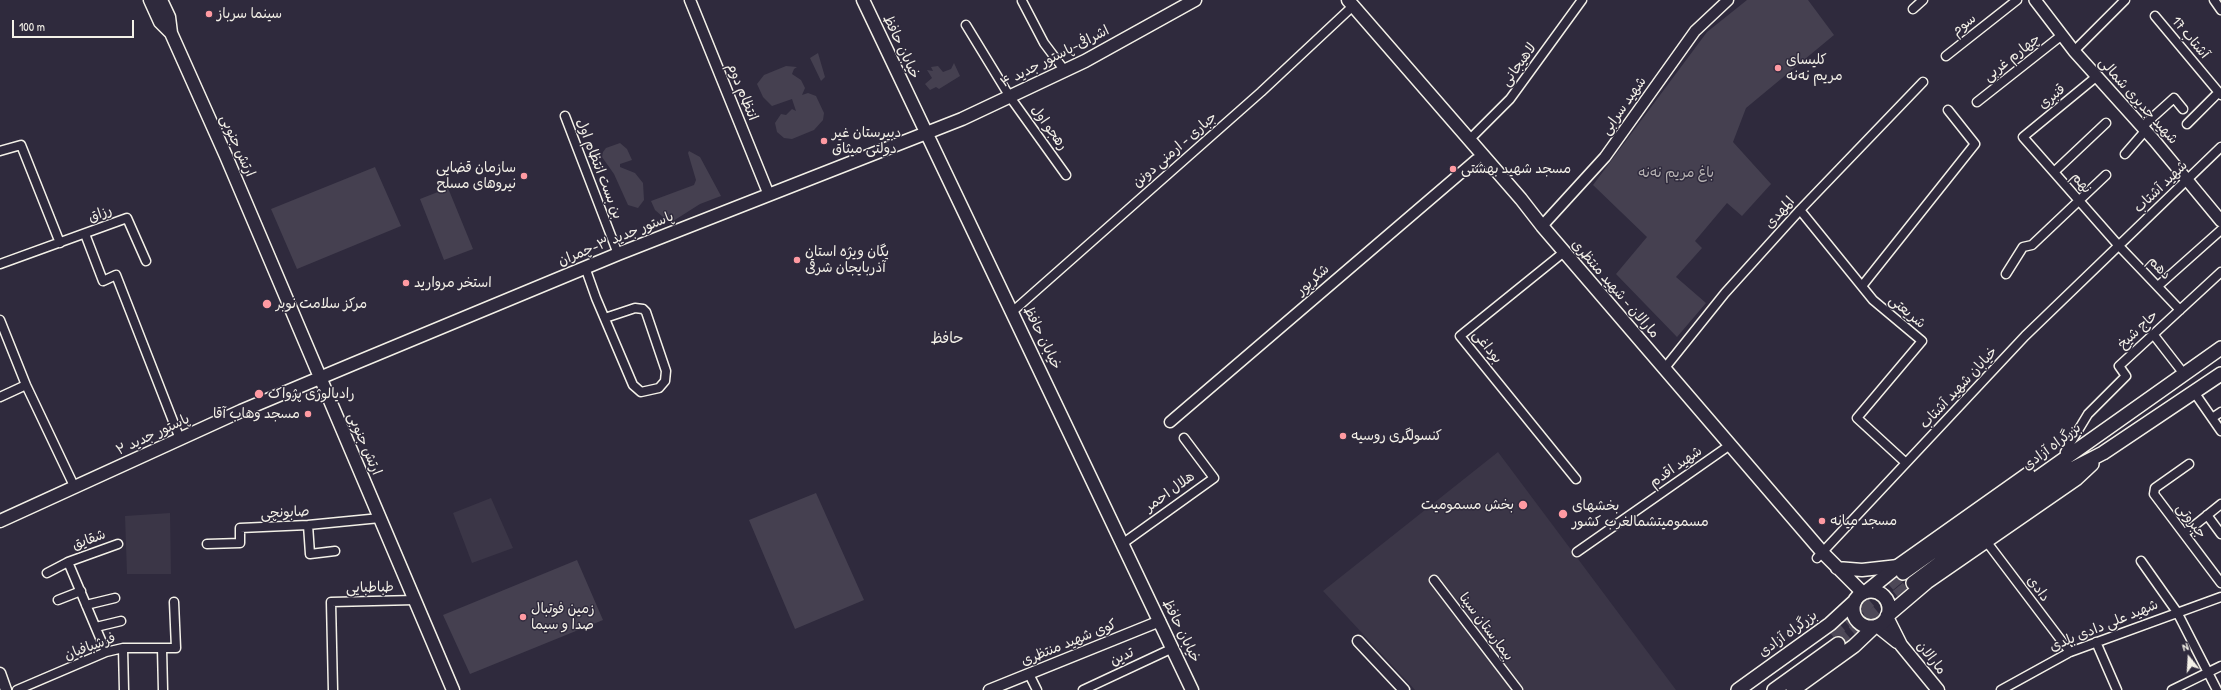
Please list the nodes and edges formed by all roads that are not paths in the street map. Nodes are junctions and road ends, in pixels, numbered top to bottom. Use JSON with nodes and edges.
{"nodes":[{"id":1,"x":150,"y":0,"type":"edge"},
{"id":2,"x":161,"y":0,"type":"edge"},
{"id":3,"x":690,"y":0,"type":"edge"},
{"id":4,"x":863,"y":0,"type":"edge"},
{"id":5,"x":1195,"y":0,"type":"edge"},
{"id":6,"x":1582,"y":0,"type":"edge"},
{"id":7,"x":1728,"y":0,"type":"edge"},
{"id":8,"x":1923,"y":0,"type":"edge"},
{"id":9,"x":2017,"y":0,"type":"edge"},
{"id":10,"x":2035,"y":0,"type":"edge"},
{"id":11,"x":2125,"y":0,"type":"edge"},
{"id":12,"x":2214,"y":0,"type":"edge"},
{"id":13,"x":1022,"y":1,"type":"edge"},
{"id":14,"x":1350,"y":3,"type":"edge"},
{"id":15,"x":1913,"y":9,"type":"dead end"},
{"id":16,"x":2221,"y":9,"type":"edge"},
{"id":17,"x":2155,"y":16,"type":"dead end"},
{"id":18,"x":966,"y":25,"type":"dead end"},
{"id":19,"x":171,"y":33,"type":"junction"},
{"id":20,"x":2062,"y":35,"type":"junction"},
{"id":21,"x":2074,"y":51,"type":"junction"},
{"id":22,"x":1946,"y":56,"type":"dead end"},
{"id":23,"x":1065,"y":71,"type":"junction"},
{"id":24,"x":2096,"y":77,"type":"junction"},
{"id":25,"x":1923,"y":82,"type":"dead end"},
{"id":26,"x":2220,"y":93,"type":"edge"},
{"id":27,"x":1010,"y":96,"type":"junction"},
{"id":28,"x":1978,"y":102,"type":"dead end"},
{"id":29,"x":2183,"y":109,"type":"dead end"},
{"id":30,"x":1948,"y":110,"type":"dead end"},
{"id":31,"x":565,"y":116,"type":"dead end"},
{"id":32,"x":2106,"y":123,"type":"dead end"},
{"id":33,"x":2187,"y":124,"type":"dead end"},
{"id":34,"x":2144,"y":129,"type":"junction"},
{"id":35,"x":926,"y":135,"type":"junction"},
{"id":36,"x":2024,"y":137,"type":"joint"},
{"id":37,"x":1469,"y":140,"type":"junction"},
{"id":38,"x":2221,"y":147,"type":"edge"},
{"id":39,"x":0,"y":151,"type":"edge"},
{"id":40,"x":2125,"y":154,"type":"dead end"},
{"id":41,"x":1476,"y":160,"type":"dead end"},
{"id":42,"x":2054,"y":172,"type":"junction"},
{"id":43,"x":1066,"y":175,"type":"dead end"},
{"id":44,"x":2106,"y":175,"type":"dead end"},
{"id":45,"x":2187,"y":180,"type":"junction"},
{"id":46,"x":769,"y":194,"type":"junction"},
{"id":47,"x":2079,"y":200,"type":"junction"},
{"id":48,"x":1800,"y":210,"type":"junction"},
{"id":49,"x":2221,"y":221,"type":"edge"},
{"id":50,"x":1542,"y":226,"type":"junction"},
{"id":51,"x":2221,"y":230,"type":"edge"},
{"id":52,"x":85,"y":234,"type":"junction"},
{"id":53,"x":60,"y":243,"type":"junction"},
{"id":54,"x":2119,"y":246,"type":"junction"},
{"id":55,"x":1564,"y":252,"type":"junction"},
{"id":56,"x":618,"y":254,"type":"junction"},
{"id":57,"x":146,"y":261,"type":"dead end"},
{"id":58,"x":0,"y":264,"type":"edge"},
{"id":59,"x":585,"y":267,"type":"junction"},
{"id":60,"x":2221,"y":272,"type":"edge"},
{"id":61,"x":2006,"y":274,"type":"dead end"},
{"id":62,"x":1862,"y":286,"type":"junction"},
{"id":63,"x":2158,"y":286,"type":"junction"},
{"id":64,"x":2180,"y":310,"type":"junction"},
{"id":65,"x":1012,"y":312,"type":"junction"},
{"id":66,"x":605,"y":318,"type":"junction"},
{"id":67,"x":0,"y":320,"type":"edge"},
{"id":68,"x":2153,"y":334,"type":"junction"},
{"id":69,"x":2221,"y":348,"type":"edge"},
{"id":70,"x":1664,"y":368,"type":"junction"},
{"id":71,"x":2184,"y":374,"type":"junction"},
{"id":72,"x":2221,"y":374,"type":"edge"},
{"id":73,"x":320,"y":378,"type":"junction"},
{"id":74,"x":26,"y":385,"type":"junction"},
{"id":75,"x":2194,"y":392,"type":"junction"},
{"id":76,"x":0,"y":397,"type":"edge"},
{"id":77,"x":2221,"y":412,"type":"edge"},
{"id":78,"x":2212,"y":418,"type":"junction"},
{"id":79,"x":1170,"y":422,"type":"dead end"},
{"id":80,"x":2221,"y":431,"type":"edge"},
{"id":81,"x":1184,"y":438,"type":"dead end"},
{"id":82,"x":2092,"y":438,"type":"junction"},
{"id":83,"x":180,"y":439,"type":"junction"},
{"id":84,"x":1730,"y":445,"type":"junction"},
{"id":85,"x":2065,"y":452,"type":"junction"},
{"id":86,"x":2103,"y":453,"type":"junction"},
{"id":87,"x":1906,"y":463,"type":"junction"},
{"id":88,"x":2189,"y":464,"type":"dead end"},
{"id":89,"x":1576,"y":479,"type":"dead end"},
{"id":90,"x":75,"y":488,"type":"junction"},
{"id":91,"x":2221,"y":504,"type":"edge"},
{"id":92,"x":2206,"y":515,"type":"junction"},
{"id":93,"x":380,"y":518,"type":"junction"},
{"id":94,"x":0,"y":521,"type":"edge"},
{"id":95,"x":308,"y":525,"type":"junction"},
{"id":96,"x":2185,"y":533,"type":"junction"},
{"id":97,"x":2221,"y":534,"type":"edge"},
{"id":98,"x":1986,"y":541,"type":"junction"},
{"id":99,"x":118,"y":544,"type":"dead end"},
{"id":100,"x":207,"y":544,"type":"dead end"},
{"id":101,"x":1122,"y":544,"type":"junction"},
{"id":102,"x":335,"y":551,"type":"dead end"},
{"id":103,"x":1577,"y":552,"type":"dead end"},
{"id":104,"x":1820,"y":556,"type":"junction"},
{"id":105,"x":2141,"y":561,"type":"dead end"},
{"id":106,"x":68,"y":562,"type":"junction"},
{"id":107,"x":1837,"y":568,"type":"junction"},
{"id":108,"x":1901,"y":569,"type":"junction"},
{"id":109,"x":47,"y":573,"type":"dead end"},
{"id":110,"x":1884,"y":578,"type":"junction"},
{"id":111,"x":1434,"y":580,"type":"dead end"},
{"id":112,"x":1913,"y":583,"type":"tunnel mouth"},
{"id":113,"x":2221,"y":583,"type":"edge"},
{"id":114,"x":81,"y":592,"type":"junction"},
{"id":115,"x":1862,"y":595,"type":"junction"},
{"id":116,"x":2221,"y":597,"type":"edge"},
{"id":117,"x":115,"y":598,"type":"dead end"},
{"id":118,"x":58,"y":600,"type":"dead end"},
{"id":119,"x":415,"y":600,"type":"junction"},
{"id":120,"x":174,"y":602,"type":"dead end"},
{"id":121,"x":1905,"y":602,"type":"junction"},
{"id":122,"x":86,"y":605,"type":"junction"},
{"id":123,"x":2177,"y":612,"type":"junction"},
{"id":124,"x":1840,"y":616,"type":"junction"},
{"id":125,"x":121,"y":621,"type":"dead end"},
{"id":126,"x":1160,"y":621,"type":"junction"},
{"id":127,"x":1881,"y":622,"type":"junction"},
{"id":128,"x":96,"y":627,"type":"junction"},
{"id":129,"x":1861,"y":639,"type":"junction"},
{"id":130,"x":1358,"y":641,"type":"dead end"},
{"id":131,"x":2096,"y":642,"type":"junction"},
{"id":132,"x":123,"y":648,"type":"junction"},
{"id":133,"x":162,"y":648,"type":"junction"},
{"id":134,"x":1173,"y":648,"type":"junction"},
{"id":135,"x":106,"y":652,"type":"junction"},
{"id":136,"x":2070,"y":652,"type":"junction"},
{"id":137,"x":2221,"y":666,"type":"edge"},
{"id":138,"x":2208,"y":672,"type":"junction"},
{"id":139,"x":0,"y":673,"type":"edge"},
{"id":140,"x":1029,"y":674,"type":"junction"},
{"id":141,"x":6,"y":690,"type":"edge"},
{"id":142,"x":17,"y":690,"type":"edge"},
{"id":143,"x":124,"y":690,"type":"edge"},
{"id":144,"x":163,"y":690,"type":"edge"},
{"id":145,"x":334,"y":690,"type":"edge"},
{"id":146,"x":453,"y":690,"type":"edge"},
{"id":147,"x":989,"y":690,"type":"edge"},
{"id":148,"x":1037,"y":690,"type":"edge"},
{"id":149,"x":1083,"y":690,"type":"edge"},
{"id":150,"x":1192,"y":690,"type":"edge"},
{"id":151,"x":1404,"y":690,"type":"edge"},
{"id":152,"x":1518,"y":690,"type":"edge"},
{"id":153,"x":1738,"y":690,"type":"edge"},
{"id":154,"x":1752,"y":690,"type":"edge"},
{"id":155,"x":1774,"y":690,"type":"edge"},
{"id":156,"x":1793,"y":690,"type":"edge"},
{"id":157,"x":1938,"y":690,"type":"edge"},
{"id":158,"x":2001,"y":690,"type":"edge"},
{"id":159,"x":2117,"y":690,"type":"edge"},
{"id":160,"x":2172,"y":690,"type":"edge"},
{"id":161,"x":2217,"y":690,"type":"edge"}],
"edges":[{"from":1,"to":19,"type":"main road","name":"ارتش جنوبی"},
{"from":2,"to":19,"type":"main road","name":"ارتش جنوبی"},
{"from":3,"to":46,"type":"street","name":"انتظام دوم"},
{"from":4,"to":35,"type":"main road","name":"خیابان حافظ"},
{"from":5,"to":23,"type":"main road","name":"اشرافی-پاستور جدید ۴"},
{"from":6,"to":37,"type":"street","name":"لاهیجانی"},
{"from":7,"to":50,"type":"street","name":"شهید سرابی"},
{"from":8,"to":15,"type":"street"},
{"from":9,"to":22,"type":"street","name":"سوم"},
{"from":10,"to":20,"type":"main road","name":"شهید جدیری شمالی"},
{"from":11,"to":21,"type":"street"},
{"from":12,"to":16,"type":"street"},
{"from":13,"to":23,"type":"street"},
{"from":14,"to":37,"type":"main road","name":"مارالان - شهید منتظری"},
{"from":14,"to":65,"type":"street","name":"جباری - ارمنی دونن"},
{"from":17,"to":26,"type":"street","name":"آشتاب 17"},
{"from":18,"to":27,"type":"street","name":"رهجو اول"},
{"from":19,"to":73,"type":"main road","name":"ارتش جنوبی"},
{"from":20,"to":21,"type":"main road","name":"شهید جدیری شمالی"},
{"from":20,"to":28,"type":"street","name":"چهارم غربی"},
{"from":21,"to":24,"type":"main road","name":"شهید جدیری شمالی"},
{"from":23,"to":27,"type":"main road","name":"اشرافی-پاستور جدید ۴"},
{"from":24,"to":34,"type":"main road","name":"شهید جدیری شمالی"},
{"from":24,"to":36,"type":"street","name":"قنبری"},
{"from":25,"to":48,"type":"street","name":"المهدی"},
{"from":26,"to":33,"type":"street"},
{"from":27,"to":35,"type":"main road","name":"اشرافی-پاستور جدید ۴"},
{"from":27,"to":43,"type":"street","name":"رهجو اول"},
{"from":29,"to":34,"type":"street"},
{"from":30,"to":62,"type":"street"},
{"from":31,"to":56,"type":"street","name":"بن بست انتظام اول"},
{"from":32,"to":42,"type":"street"},
{"from":34,"to":40,"type":"street"},
{"from":34,"to":45,"type":"main road","name":"شهید جدیری شمالی"},
{"from":35,"to":46,"type":"main road","name":"پاستور جدید ۳-چمران"},
{"from":35,"to":65,"type":"main road","name":"خیابان حافظ"},
{"from":36,"to":42,"type":"street","name":"نهم"},
{"from":37,"to":50,"type":"main road","name":"مارالان - شهید منتظری"},
{"from":38,"to":45,"type":"street","name":"شهید آشتاب"},
{"from":39,"to":53,"type":"street"},
{"from":41,"to":79,"type":"street","name":"شکرپور"},
{"from":42,"to":47,"type":"street","name":"نهم"},
{"from":44,"to":47,"type":"street"},
{"from":45,"to":49,"type":"main road","name":"شهید جدیری شمالی"},
{"from":45,"to":54,"type":"street","name":"شهید آشتاب"},
{"from":46,"to":56,"type":"main road","name":"پاستور جدید ۳-چمران"},
{"from":47,"to":54,"type":"street","name":"نهم"},
{"from":47,"to":61,"type":"street"},
{"from":48,"to":62,"type":"street","name":"شریعتی"},
{"from":48,"to":70,"type":"street","name":"المهدی"},
{"from":50,"to":55,"type":"main road","name":"مارالان - شهید منتظری"},
{"from":51,"to":63,"type":"street"},
{"from":52,"to":53,"type":"street","name":"رزاق"},
{"from":52,"to":57,"type":"street","name":"رزاق"},
{"from":52,"to":83,"type":"street"},
{"from":53,"to":58,"type":"street","name":"رزاق"},
{"from":54,"to":63,"type":"street","name":"دهم"},
{"from":54,"to":87,"type":"street","name":"خیابان شهید آشتاب"},
{"from":55,"to":70,"type":"main road","name":"مارالان - شهید منتظری"},
{"from":55,"to":89,"type":"street","name":"بوداغی"},
{"from":56,"to":59,"type":"main road","name":"پاستور جدید ۳-چمران"},
{"from":59,"to":66,"type":"street"},
{"from":59,"to":73,"type":"main road","name":"پاستور جدید ۳-چمران"},
{"from":60,"to":64,"type":"street","name":"حاج شیخ"},
{"from":62,"to":87,"type":"street","name":"شریعتی"},
{"from":63,"to":64,"type":"street","name":"دهم"},
{"from":64,"to":68,"type":"street","name":"حاج شیخ"},
{"from":65,"to":101,"type":"main road","name":"خیابان حافظ"},
{"from":66,"to":66,"type":"street"},
{"from":67,"to":74,"type":"street"},
{"from":68,"to":71,"type":"street"},
{"from":68,"to":85,"type":"street","name":"حاج شیخ"},
{"from":69,"to":71,"type":"highway","name":"بزرگراه آزادی"},
{"from":70,"to":84,"type":"main road","name":"مارالان - شهید منتظری"},
{"from":71,"to":82,"type":"highway","name":"بزرگراه آزادی"},
{"from":72,"to":75,"type":"highway","name":"بزرگراه آزادی"},
{"from":73,"to":83,"type":"main road","name":"پاستور جدید ۲"},
{"from":73,"to":93,"type":"main road","name":"ارتش جنوبی"},
{"from":74,"to":76,"type":"street"},
{"from":74,"to":90,"type":"street"},
{"from":75,"to":78,"type":"street"},
{"from":75,"to":86,"type":"highway","name":"بزرگراه آزادی"},
{"from":77,"to":78,"type":"street"},
{"from":78,"to":80,"type":"street"},
{"from":81,"to":101,"type":"street","name":"هلال احمر"},
{"from":82,"to":85,"type":"highway"},
{"from":82,"to":108,"type":"highway","name":"بزرگراه آزادی"},
{"from":83,"to":90,"type":"main road","name":"پاستور جدید ۲"},
{"from":84,"to":103,"type":"street","name":"شهید اقدم"},
{"from":84,"to":104,"type":"main road","name":"مارالان - شهید منتظری"},
{"from":85,"to":108,"type":"highway"},
{"from":86,"to":98,"type":"highway"},
{"from":86,"to":112,"type":"highway","name":"بزرگراه آزادی"},
{"from":87,"to":104,"type":"street","name":"خیابان شهید آشتاب"},
{"from":88,"to":96,"type":"street","name":"جبروتی"},
{"from":90,"to":94,"type":"main road","name":"پاستور جدید ۲"},
{"from":91,"to":92,"type":"street"},
{"from":92,"to":96,"type":"street"},
{"from":92,"to":97,"type":"street"},
{"from":93,"to":95,"type":"street","name":"صابونچی"},
{"from":93,"to":119,"type":"main road","name":"ارتش جنوبی"},
{"from":95,"to":100,"type":"street","name":"صابونچی"},
{"from":95,"to":102,"type":"street"},
{"from":96,"to":113,"type":"street","name":"جبروتی"},
{"from":98,"to":121,"type":"highway"},
{"from":98,"to":136,"type":"street","name":"دادی"},
{"from":99,"to":106,"type":"street","name":"شقایق"},
{"from":101,"to":126,"type":"main road","name":"خیابان حافظ"},
{"from":104,"to":107,"type":"main road","name":"مارالان - شهید منتظری"},
{"from":105,"to":123,"type":"street"},
{"from":106,"to":109,"type":"street","name":"شقایق"},
{"from":106,"to":114,"type":"street"},
{"from":107,"to":108,"type":"main road"},
{"from":107,"to":115,"type":"main road","name":"مارالان - شهید منتظری"},
{"from":108,"to":110,"type":"highway","name":"بزرگراه آزادی"},
{"from":110,"to":115,"type":"highway","name":"بزرگراه آزادی"},
{"from":110,"to":121,"type":"highway"},
{"from":111,"to":152,"type":"street","name":"بیمارستان سینا"},
{"from":114,"to":118,"type":"street"},
{"from":114,"to":122,"type":"street"},
{"from":115,"to":124,"type":"highway","name":"بزرگراه آزادی"},
{"from":115,"to":127,"type":"highway"},
{"from":115,"to":127,"type":"highway"},
{"from":116,"to":123,"type":"street","name":"شهید علی دادی بلدی"},
{"from":117,"to":122,"type":"street"},
{"from":119,"to":145,"type":"street","name":"طباطبایی"},
{"from":119,"to":146,"type":"main road","name":"ارتش جنوبی"},
{"from":120,"to":133,"type":"street","name":"فرشبافیان"},
{"from":121,"to":127,"type":"highway"},
{"from":122,"to":128,"type":"street"},
{"from":123,"to":131,"type":"street","name":"شهید علی دادی بلدی"},
{"from":123,"to":138,"type":"street"},
{"from":124,"to":129,"type":"highway"},
{"from":124,"to":153,"type":"highway","name":"بزرگراه آزادی"},
{"from":125,"to":128,"type":"street"},
{"from":126,"to":134,"type":"main road","name":"خیابان حافظ"},
{"from":126,"to":140,"type":"street","name":"کوی شهید منتظری"},
{"from":127,"to":129,"type":"highway"},
{"from":127,"to":157,"type":"main road","name":"مارالان"},
{"from":128,"to":135,"type":"street"},
{"from":129,"to":156,"type":"highway"},
{"from":130,"to":151,"type":"street"},
{"from":131,"to":136,"type":"street","name":"شهید علی دادی بلدی"},
{"from":131,"to":159,"type":"street"},
{"from":132,"to":133,"type":"street","name":"فرشبافیان"},
{"from":132,"to":135,"type":"street","name":"فرشبافیان"},
{"from":132,"to":143,"type":"street"},
{"from":133,"to":144,"type":"street"},
{"from":134,"to":149,"type":"street","name":"تدین"},
{"from":134,"to":150,"type":"main road","name":"خیابان حافظ"},
{"from":135,"to":142,"type":"street","name":"فرشبافیان"},
{"from":136,"to":158,"type":"street","name":"شهید علی دادی بلدی"},
{"from":137,"to":138,"type":"street"},
{"from":138,"to":160,"type":"street"},
{"from":138,"to":161,"type":"street"},
{"from":139,"to":141,"type":"street"},
{"from":140,"to":147,"type":"street","name":"کوی شهید منتظری"},
{"from":140,"to":148,"type":"street"},
{"from":154,"to":155,"type":"highway","name":"بزرگراه آزادی"}]}
